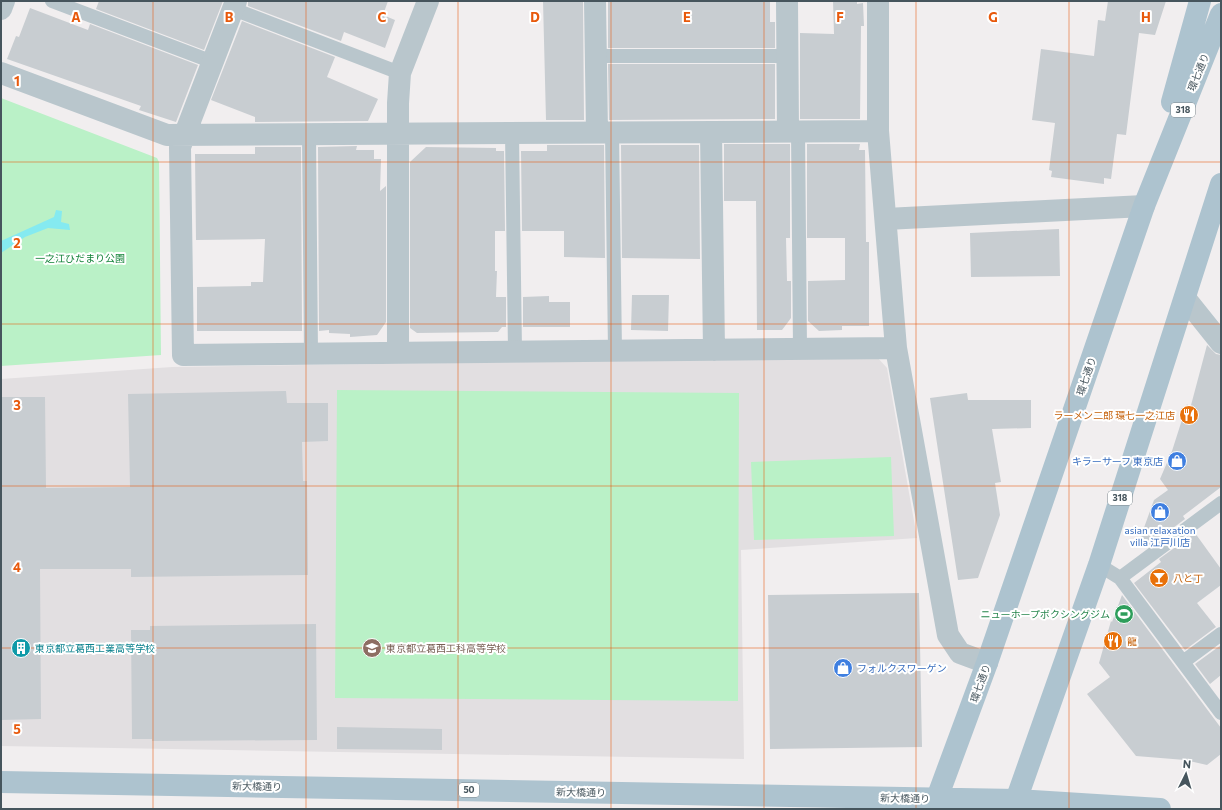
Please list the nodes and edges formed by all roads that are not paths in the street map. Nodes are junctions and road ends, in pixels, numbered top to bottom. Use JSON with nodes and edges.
{"nodes":[{"id":1,"x":4,"y":1,"type":"edge"},
{"id":2,"x":52,"y":1,"type":"edge"},
{"id":3,"x":428,"y":1,"type":"edge"},
{"id":4,"x":596,"y":1,"type":"edge"},
{"id":5,"x":787,"y":1,"type":"edge"},
{"id":6,"x":878,"y":1,"type":"edge"},
{"id":7,"x":1200,"y":1,"type":"edge"},
{"id":8,"x":235,"y":5,"type":"edge"},
{"id":9,"x":1,"y":8,"type":"edge"},
{"id":10,"x":1221,"y":14,"type":"edge"},
{"id":11,"x":596,"y":56,"type":"junction"},
{"id":12,"x":787,"y":56,"type":"junction"},
{"id":13,"x":213,"y":62,"type":"junction"},
{"id":14,"x":1,"y":73,"type":"edge"},
{"id":15,"x":400,"y":73,"type":"junction"},
{"id":16,"x":793,"y":131,"type":"junction"},
{"id":17,"x":878,"y":131,"type":"junction"},
{"id":18,"x":605,"y":132,"type":"junction"},
{"id":19,"x":711,"y":132,"type":"junction"},
{"id":20,"x":512,"y":133,"type":"junction"},
{"id":21,"x":309,"y":134,"type":"junction"},
{"id":22,"x":398,"y":134,"type":"junction"},
{"id":23,"x":185,"y":135,"type":"junction"},
{"id":24,"x":1221,"y":184,"type":"edge"},
{"id":25,"x":1144,"y":206,"type":"junction"},
{"id":26,"x":886,"y":219,"type":"junction"},
{"id":27,"x":1185,"y":298,"type":"junction"},
{"id":28,"x":1221,"y":343,"type":"edge"},
{"id":29,"x":800,"y":348,"type":"junction"},
{"id":30,"x":896,"y":348,"type":"junction"},
{"id":31,"x":714,"y":350,"type":"junction"},
{"id":32,"x":515,"y":351,"type":"junction"},
{"id":33,"x":615,"y":351,"type":"junction"},
{"id":34,"x":398,"y":352,"type":"junction"},
{"id":35,"x":311,"y":354,"type":"junction"},
{"id":36,"x":1221,"y":503,"type":"edge"},
{"id":37,"x":1099,"y":565,"type":"junction"},
{"id":38,"x":1120,"y":578,"type":"junction"},
{"id":39,"x":1221,"y":634,"type":"edge"},
{"id":40,"x":1183,"y":662,"type":"junction"},
{"id":41,"x":987,"y":663,"type":"junction"},
{"id":42,"x":1221,"y":713,"type":"edge"},
{"id":43,"x":1,"y":782,"type":"edge"},
{"id":44,"x":935,"y":804,"type":"edge"},
{"id":45,"x":1015,"y":804,"type":"edge"},
{"id":46,"x":988,"y":809,"type":"edge"},
{"id":47,"x":1160,"y":809,"type":"edge"}],
"edges":[{"from":1,"to":9,"type":"street"},
{"from":2,"to":13,"type":"lane"},
{"from":3,"to":15,"type":"street"},
{"from":4,"to":11,"type":"street"},
{"from":5,"to":12,"type":"street"},
{"from":6,"to":17,"type":"street"},
{"from":7,"to":25,"type":"main road"},
{"from":8,"to":13,"type":"street"},
{"from":8,"to":15,"type":"lane"},
{"from":10,"to":25,"type":"main road","name":"環七通り","number":"318"},
{"from":11,"to":12,"type":"lane"},
{"from":11,"to":18,"type":"street"},
{"from":12,"to":16,"type":"street"},
{"from":13,"to":23,"type":"street"},
{"from":14,"to":23,"type":"street"},
{"from":15,"to":22,"type":"street"},
{"from":16,"to":17,"type":"street"},
{"from":16,"to":19,"type":"street"},
{"from":16,"to":29,"type":"lane"},
{"from":17,"to":26,"type":"street"},
{"from":18,"to":19,"type":"street"},
{"from":18,"to":20,"type":"street"},
{"from":18,"to":33,"type":"lane"},
{"from":19,"to":31,"type":"street"},
{"from":20,"to":22,"type":"street"},
{"from":20,"to":32,"type":"lane"},
{"from":21,"to":22,"type":"street"},
{"from":21,"to":23,"type":"street"},
{"from":21,"to":35,"type":"lane"},
{"from":22,"to":34,"type":"street"},
{"from":23,"to":35,"type":"street"},
{"from":24,"to":27,"type":"main road","number":"318"},
{"from":25,"to":26,"type":"street"},
{"from":25,"to":41,"type":"main road","name":"環七通り","number":"318"},
{"from":26,"to":30,"type":"street"},
{"from":27,"to":28,"type":"street"},
{"from":27,"to":37,"type":"main road","number":"318"},
{"from":29,"to":30,"type":"street"},
{"from":29,"to":31,"type":"street"},
{"from":30,"to":41,"type":"street"},
{"from":31,"to":33,"type":"street"},
{"from":32,"to":33,"type":"street"},
{"from":32,"to":34,"type":"street"},
{"from":34,"to":35,"type":"street"},
{"from":36,"to":38,"type":"lane"},
{"from":37,"to":38,"type":"lane"},
{"from":37,"to":45,"type":"main road","number":"318"},
{"from":38,"to":40,"type":"lane"},
{"from":39,"to":40,"type":"lane"},
{"from":40,"to":42,"type":"lane"},
{"from":41,"to":44,"type":"main road","name":"環七通り","number":"318"},
{"from":43,"to":44,"type":"main road","name":"新大橋通り","number":"50"},
{"from":44,"to":45,"type":"main road","name":"新大橋通り","number":"50"},
{"from":45,"to":46,"type":"main road"},
{"from":45,"to":47,"type":"main road","name":"新大橋通り","number":"50"}]}
